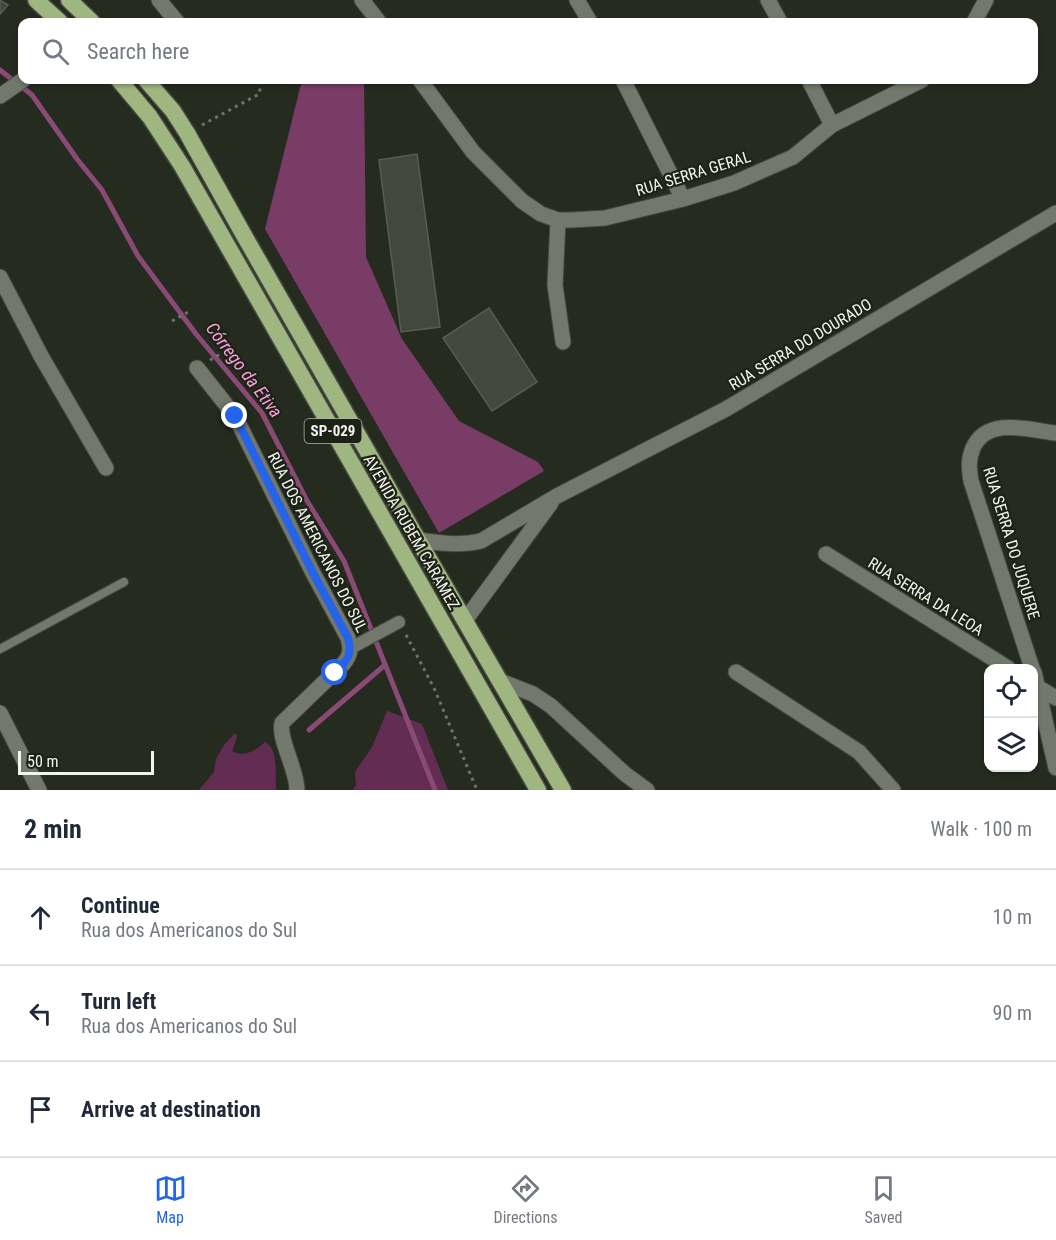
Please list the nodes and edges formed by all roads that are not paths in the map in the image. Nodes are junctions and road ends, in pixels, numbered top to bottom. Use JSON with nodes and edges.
{"nodes":[{"id":1,"x":36,"y":0,"type":"edge"},
{"id":2,"x":69,"y":0,"type":"edge"},
{"id":3,"x":159,"y":0,"type":"edge"},
{"id":4,"x":362,"y":0,"type":"edge"},
{"id":5,"x":577,"y":0,"type":"edge"},
{"id":6,"x":768,"y":0,"type":"edge"},
{"id":7,"x":986,"y":0,"type":"edge"},
{"id":8,"x":56,"y":18,"type":"edge"},
{"id":9,"x":88,"y":18,"type":"edge"},
{"id":10,"x":174,"y":18,"type":"edge"},
{"id":11,"x":376,"y":18,"type":"edge"},
{"id":12,"x":588,"y":18,"type":"edge"},
{"id":13,"x":778,"y":18,"type":"edge"},
{"id":14,"x":976,"y":18,"type":"edge"},
{"id":15,"x":18,"y":84,"type":"edge"},
{"id":16,"x":122,"y":84,"type":"edge"},
{"id":17,"x":149,"y":84,"type":"edge"},
{"id":18,"x":423,"y":84,"type":"edge"},
{"id":19,"x":625,"y":84,"type":"edge"},
{"id":20,"x":811,"y":84,"type":"edge"},
{"id":21,"x":914,"y":84,"type":"edge"},
{"id":22,"x":3,"y":94,"type":"edge"},
{"id":23,"x":832,"y":125,"type":"junction"},
{"id":24,"x":683,"y":199,"type":"junction"},
{"id":25,"x":1056,"y":213,"type":"edge"},
{"id":26,"x":558,"y":220,"type":"junction"},
{"id":27,"x":0,"y":277,"type":"edge"},
{"id":28,"x":562,"y":342,"type":"dead end"},
{"id":29,"x":197,"y":368,"type":"dead end"},
{"id":30,"x":1056,"y":433,"type":"edge"},
{"id":31,"x":106,"y":468,"type":"dead end"},
{"id":32,"x":557,"y":496,"type":"junction"},
{"id":33,"x":495,"y":533,"type":"junction"},
{"id":34,"x":418,"y":540,"type":"junction"},
{"id":35,"x":514,"y":554,"type":"junction"},
{"id":36,"x":826,"y":554,"type":"dead end"},
{"id":37,"x":124,"y":582,"type":"dead end"},
{"id":38,"x":466,"y":619,"type":"junction"},
{"id":39,"x":394,"y":625,"type":"road end"},
{"id":40,"x":356,"y":646,"type":"junction"},
{"id":41,"x":0,"y":649,"type":"edge"},
{"id":42,"x":1000,"y":664,"type":"edge"},
{"id":43,"x":1031,"y":664,"type":"edge"},
{"id":44,"x":736,"y":672,"type":"dead end"},
{"id":45,"x":500,"y":681,"type":"junction"},
{"id":46,"x":1038,"y":687,"type":"edge"},
{"id":47,"x":1038,"y":694,"type":"edge"},
{"id":48,"x":1056,"y":698,"type":"edge"},
{"id":49,"x":0,"y":713,"type":"edge"},
{"id":50,"x":1056,"y":768,"type":"edge"},
{"id":51,"x":39,"y":790,"type":"edge"},
{"id":52,"x":297,"y":790,"type":"edge"},
{"id":53,"x":538,"y":790,"type":"edge"},
{"id":54,"x":563,"y":790,"type":"edge"},
{"id":55,"x":647,"y":790,"type":"edge"},
{"id":56,"x":893,"y":790,"type":"edge"}],
"edges":[{"from":1,"to":8,"type":"highway"},
{"from":2,"to":9,"type":"highway"},
{"from":3,"to":10,"type":"street"},
{"from":4,"to":11,"type":"street"},
{"from":5,"to":12,"type":"street"},
{"from":6,"to":13,"type":"street"},
{"from":7,"to":14,"type":"street"},
{"from":15,"to":22,"type":"street"},
{"from":16,"to":53,"type":"highway","name":"AVENIDA RUBEM CARAMEZ","number":"SP-029"},
{"from":17,"to":34,"type":"highway","name":"AVENIDA RUBEM CARAMEZ","number":"SP-029"},
{"from":18,"to":26,"type":"street"},
{"from":19,"to":24,"type":"street"},
{"from":20,"to":23,"type":"street"},
{"from":21,"to":23,"type":"street","name":"RUA SERRA GERAL"},
{"from":23,"to":24,"type":"street","name":"RUA SERRA GERAL"},
{"from":24,"to":26,"type":"street","name":"RUA SERRA GERAL"},
{"from":25,"to":32,"type":"street","name":"RUA SERRA DO DOURADO"},
{"from":26,"to":28,"type":"street"},
{"from":27,"to":31,"type":"street"},
{"from":29,"to":40,"type":"street","name":"RUA DOS AMERICANOS DO SUL"},
{"from":30,"to":43,"type":"street","name":"RUA SERRA DO JUQUERE"},
{"from":32,"to":33,"type":"street","name":"RUA SERRA DO DOURADO"},
{"from":32,"to":35,"type":"street","name":"RUA SERRA DO DOURADO"},
{"from":33,"to":34,"type":"street","name":"RUA SERRA DO DOURADO"},
{"from":33,"to":35,"type":"street"},
{"from":34,"to":38,"type":"highway","name":"AVENIDA RUBEM CARAMEZ","number":"SP-029"},
{"from":35,"to":38,"type":"street","name":"RUA SERRA DO DOURADO"},
{"from":36,"to":42,"type":"street","name":"RUA SERRA DA LEOA"},
{"from":37,"to":41,"type":"lane"},
{"from":38,"to":45,"type":"highway","name":"AVENIDA RUBEM CARAMEZ","number":"SP-029"},
{"from":39,"to":40,"type":"street"},
{"from":40,"to":52,"type":"street","name":"RUA DOS AMERICANOS DO SUL"},
{"from":44,"to":56,"type":"street"},
{"from":45,"to":54,"type":"highway","name":"AVENIDA RUBEM CARAMEZ","number":"SP-029"},
{"from":45,"to":55,"type":"street"},
{"from":46,"to":48,"type":"street"},
{"from":47,"to":50,"type":"street","name":"RUA SERRA DO JUQUERE"},
{"from":49,"to":51,"type":"street"}]}
